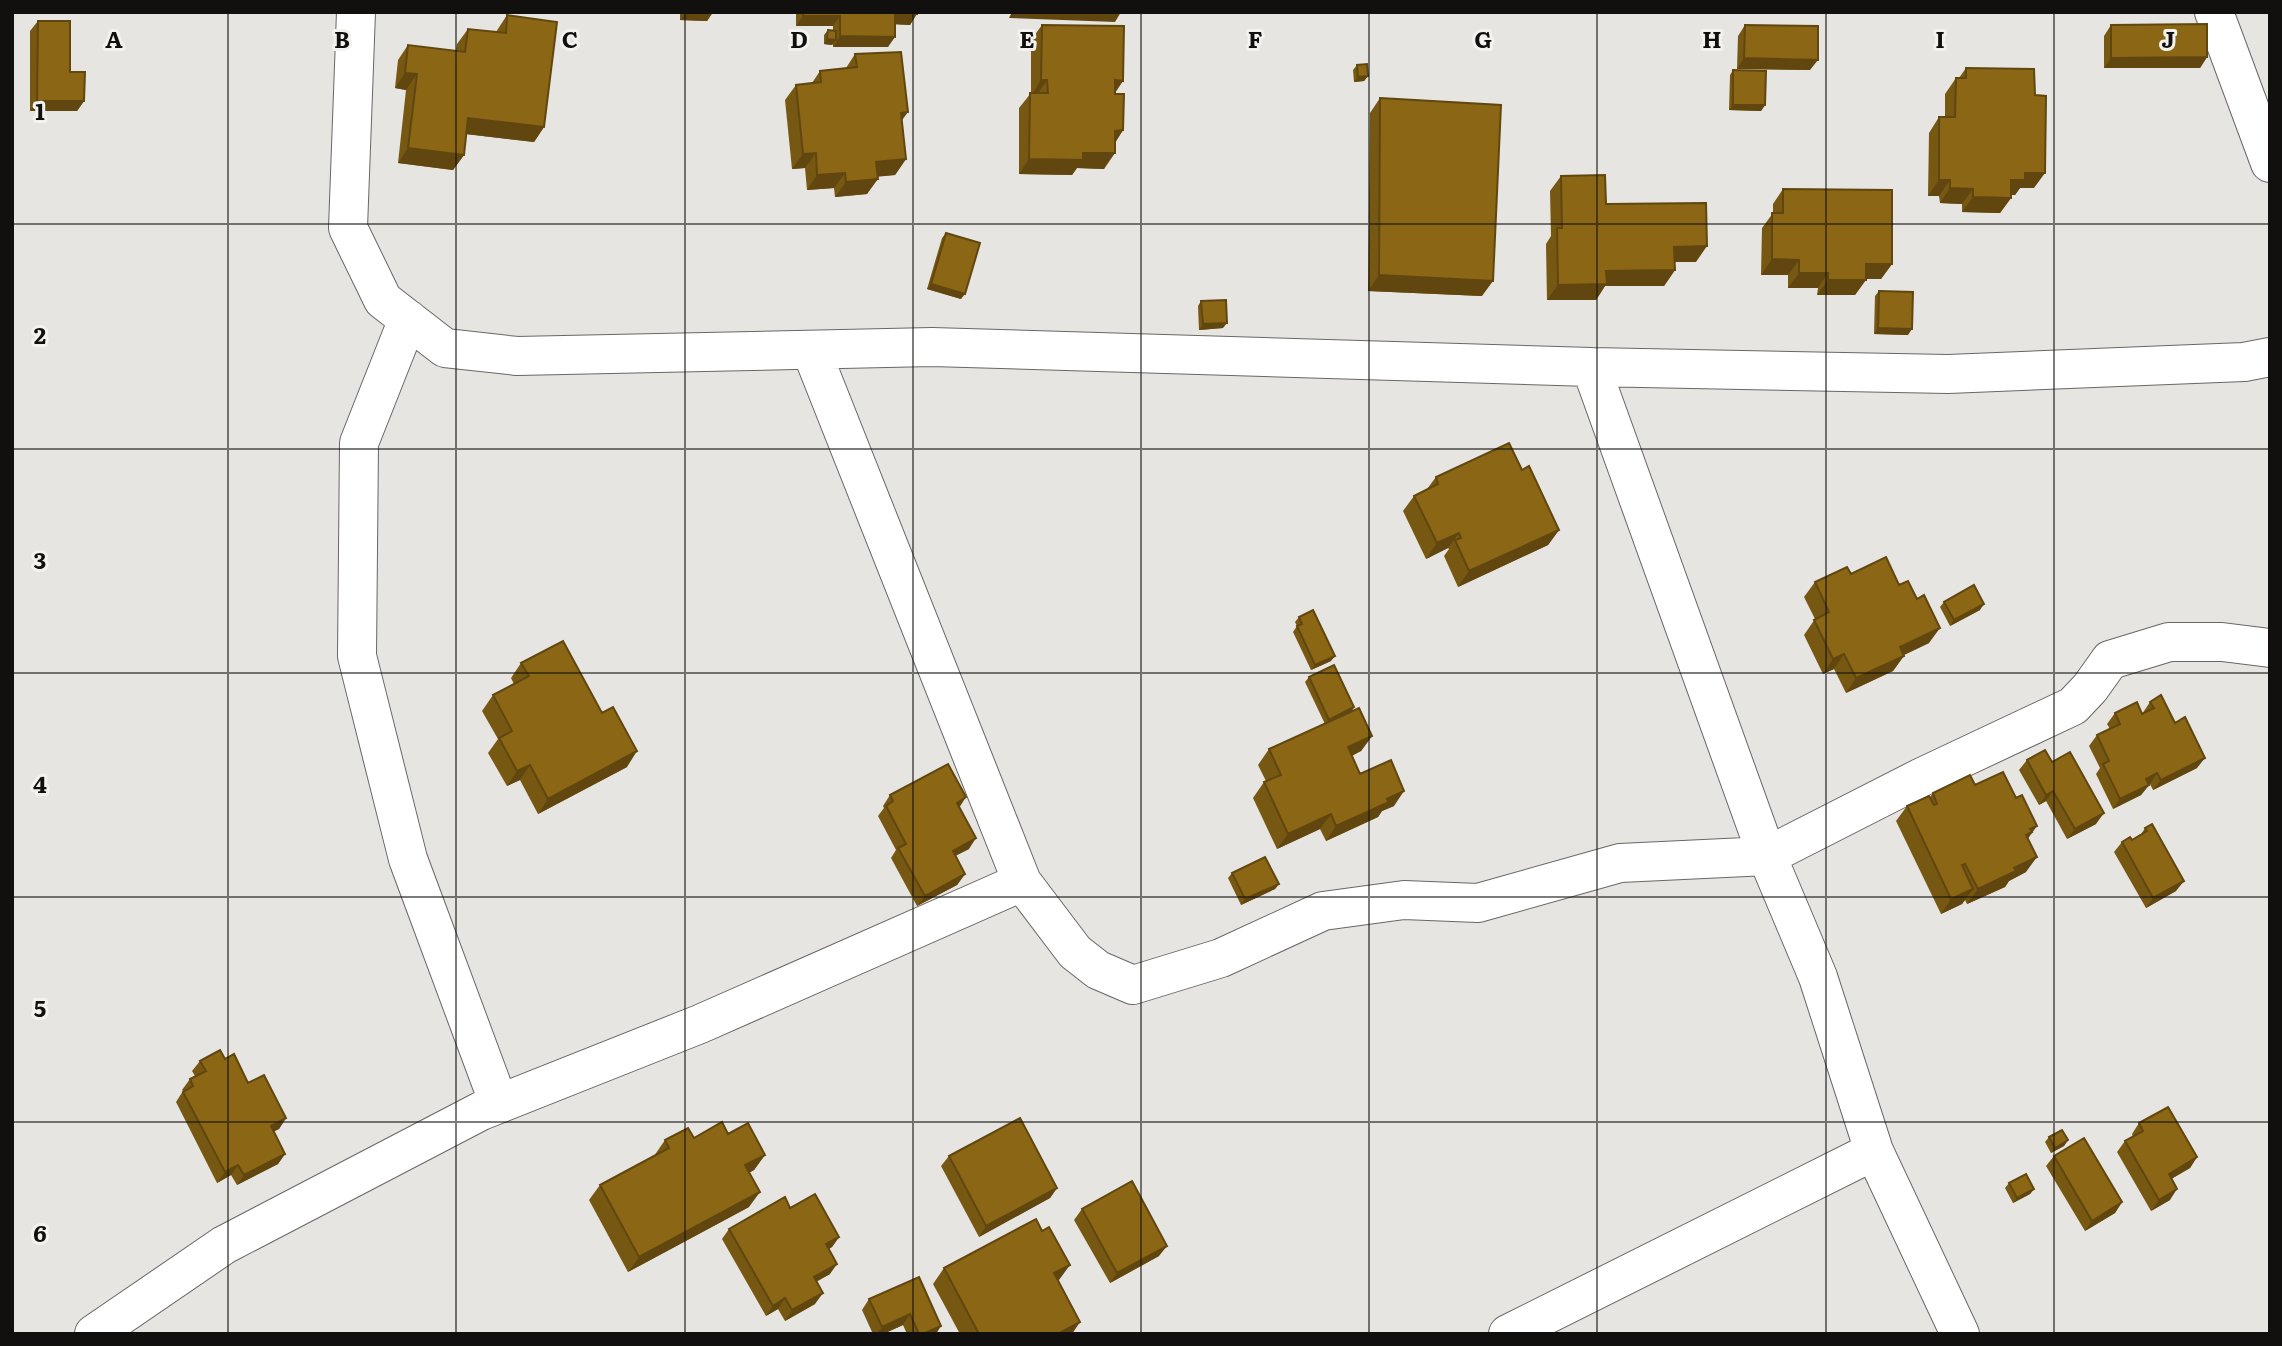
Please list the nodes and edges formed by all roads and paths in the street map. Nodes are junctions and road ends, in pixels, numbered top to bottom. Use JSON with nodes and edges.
{"nodes":[{"id":1,"x":356,"y":12,"type":"edge"},
{"id":2,"x":2214,"y":12,"type":"edge"},
{"id":3,"x":2270,"y":163,"type":"edge"},
{"id":4,"x":408,"y":319,"type":"junction"},
{"id":5,"x":811,"y":350,"type":"junction"},
{"id":6,"x":2270,"y":357,"type":"edge"},
{"id":7,"x":1591,"y":367,"type":"junction"},
{"id":8,"x":2270,"y":648,"type":"edge"},
{"id":9,"x":1767,"y":856,"type":"junction"},
{"id":10,"x":1022,"y":881,"type":"junction"},
{"id":11,"x":499,"y":1104,"type":"junction"},
{"id":12,"x":1874,"y":1151,"type":"junction"},
{"id":13,"x":94,"y":1334,"type":"edge"},
{"id":14,"x":1508,"y":1334,"type":"edge"},
{"id":15,"x":1960,"y":1334,"type":"edge"}],
"edges":[{"from":1,"to":4,"type":"street"},
{"from":2,"to":3,"type":"street"},
{"from":4,"to":5,"type":"street"},
{"from":4,"to":11,"type":"street"},
{"from":5,"to":7,"type":"street"},
{"from":5,"to":10,"type":"street"},
{"from":6,"to":7,"type":"street"},
{"from":7,"to":9,"type":"street"},
{"from":8,"to":9,"type":"street"},
{"from":9,"to":10,"type":"street"},
{"from":9,"to":12,"type":"street"},
{"from":10,"to":11,"type":"street"},
{"from":11,"to":13,"type":"street"},
{"from":12,"to":14,"type":"street"},
{"from":12,"to":15,"type":"street"}]}
